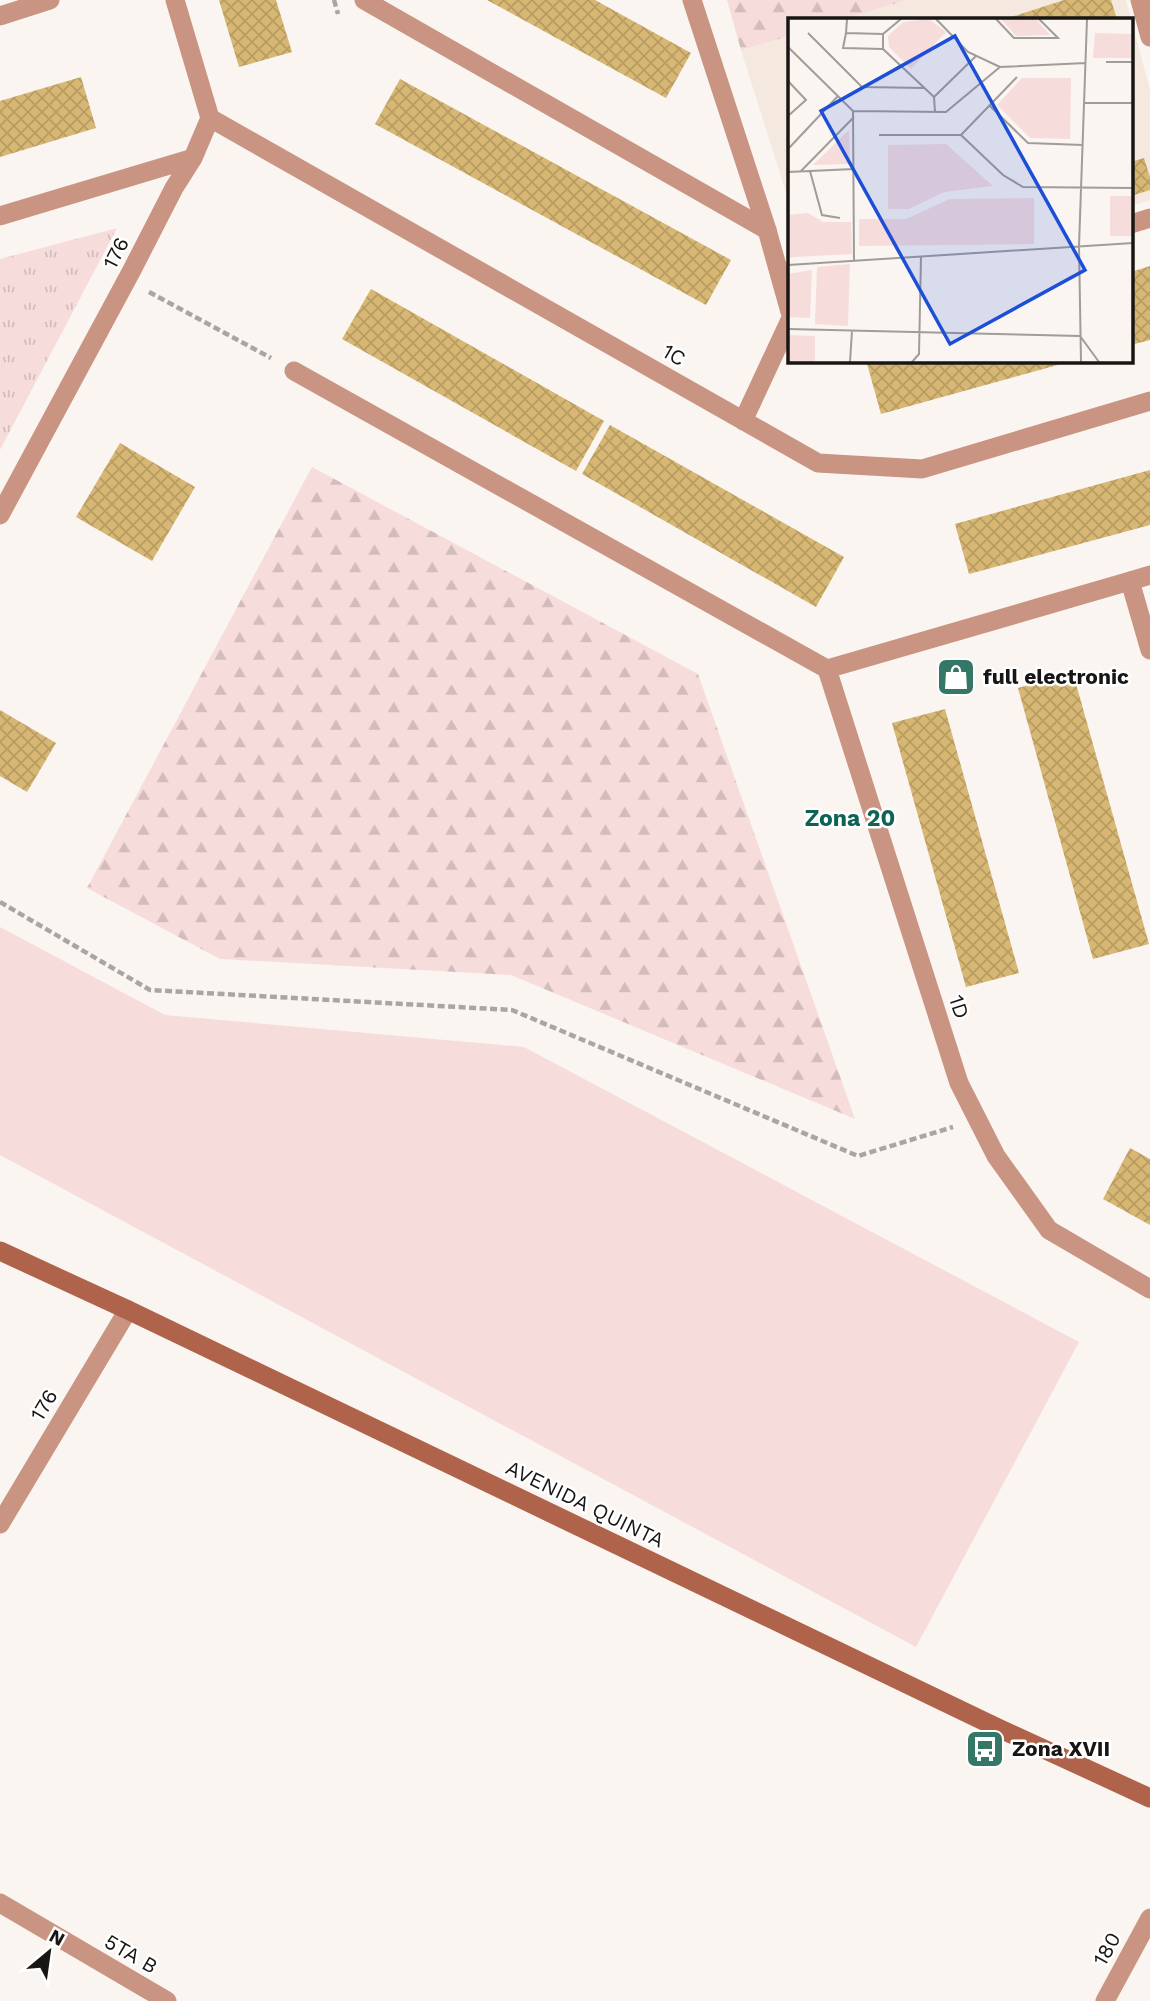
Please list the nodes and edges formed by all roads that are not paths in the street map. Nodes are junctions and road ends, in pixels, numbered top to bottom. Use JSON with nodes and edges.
{"nodes":[{"id":1,"x":50,"y":0,"type":"edge"},
{"id":2,"x":175,"y":0,"type":"edge"},
{"id":3,"x":364,"y":0,"type":"edge"},
{"id":4,"x":692,"y":0,"type":"edge"},
{"id":5,"x":1140,"y":0,"type":"edge"},
{"id":6,"x":0,"y":16,"type":"edge"},
{"id":7,"x":1150,"y":37,"type":"edge"},
{"id":8,"x":209,"y":118,"type":"junction"},
{"id":9,"x":193,"y":158,"type":"junction"},
{"id":10,"x":0,"y":216,"type":"edge"},
{"id":11,"x":1150,"y":218,"type":"edge"},
{"id":12,"x":1132,"y":224,"type":"edge"},
{"id":13,"x":767,"y":230,"type":"junction"},
{"id":14,"x":788,"y":308,"type":"edge"},
{"id":15,"x":788,"y":322,"type":"edge"},
{"id":16,"x":294,"y":371,"type":"road end"},
{"id":17,"x":1150,"y":401,"type":"edge"},
{"id":18,"x":743,"y":421,"type":"junction"},
{"id":19,"x":3,"y":504,"type":"edge"},
{"id":20,"x":1150,"y":575,"type":"edge"},
{"id":21,"x":1130,"y":581,"type":"junction"},
{"id":22,"x":1150,"y":650,"type":"edge"},
{"id":23,"x":827,"y":669,"type":"junction"},
{"id":24,"x":0,"y":1251,"type":"edge"},
{"id":25,"x":1150,"y":1289,"type":"edge"},
{"id":26,"x":128,"y":1310,"type":"junction"},
{"id":27,"x":0,"y":1524,"type":"edge"},
{"id":28,"x":1150,"y":1798,"type":"edge"},
{"id":29,"x":0,"y":1903,"type":"edge"},
{"id":30,"x":1150,"y":1918,"type":"edge"},
{"id":31,"x":167,"y":2001,"type":"edge"},
{"id":32,"x":1105,"y":2001,"type":"edge"}],
"edges":[{"from":1,"to":6,"type":"street"},
{"from":2,"to":8,"type":"street"},
{"from":3,"to":13,"type":"street"},
{"from":4,"to":13,"type":"street"},
{"from":5,"to":7,"type":"street"},
{"from":8,"to":9,"type":"street","name":"176"},
{"from":8,"to":18,"type":"street","name":"1C"},
{"from":9,"to":10,"type":"street"},
{"from":9,"to":19,"type":"street","name":"176"},
{"from":11,"to":12,"type":"street"},
{"from":13,"to":14,"type":"street"},
{"from":15,"to":18,"type":"street"},
{"from":16,"to":23,"type":"street"},
{"from":17,"to":18,"type":"street","name":"1C"},
{"from":20,"to":21,"type":"street"},
{"from":21,"to":22,"type":"street"},
{"from":21,"to":23,"type":"street"},
{"from":23,"to":25,"type":"street","name":"1D"},
{"from":24,"to":26,"type":"main road","name":"AVENIDA QUINTA"},
{"from":26,"to":27,"type":"street","name":"176"},
{"from":26,"to":28,"type":"main road","name":"AVENIDA QUINTA"},
{"from":29,"to":31,"type":"street","name":"5TA B"},
{"from":30,"to":32,"type":"street","name":"180"}]}
